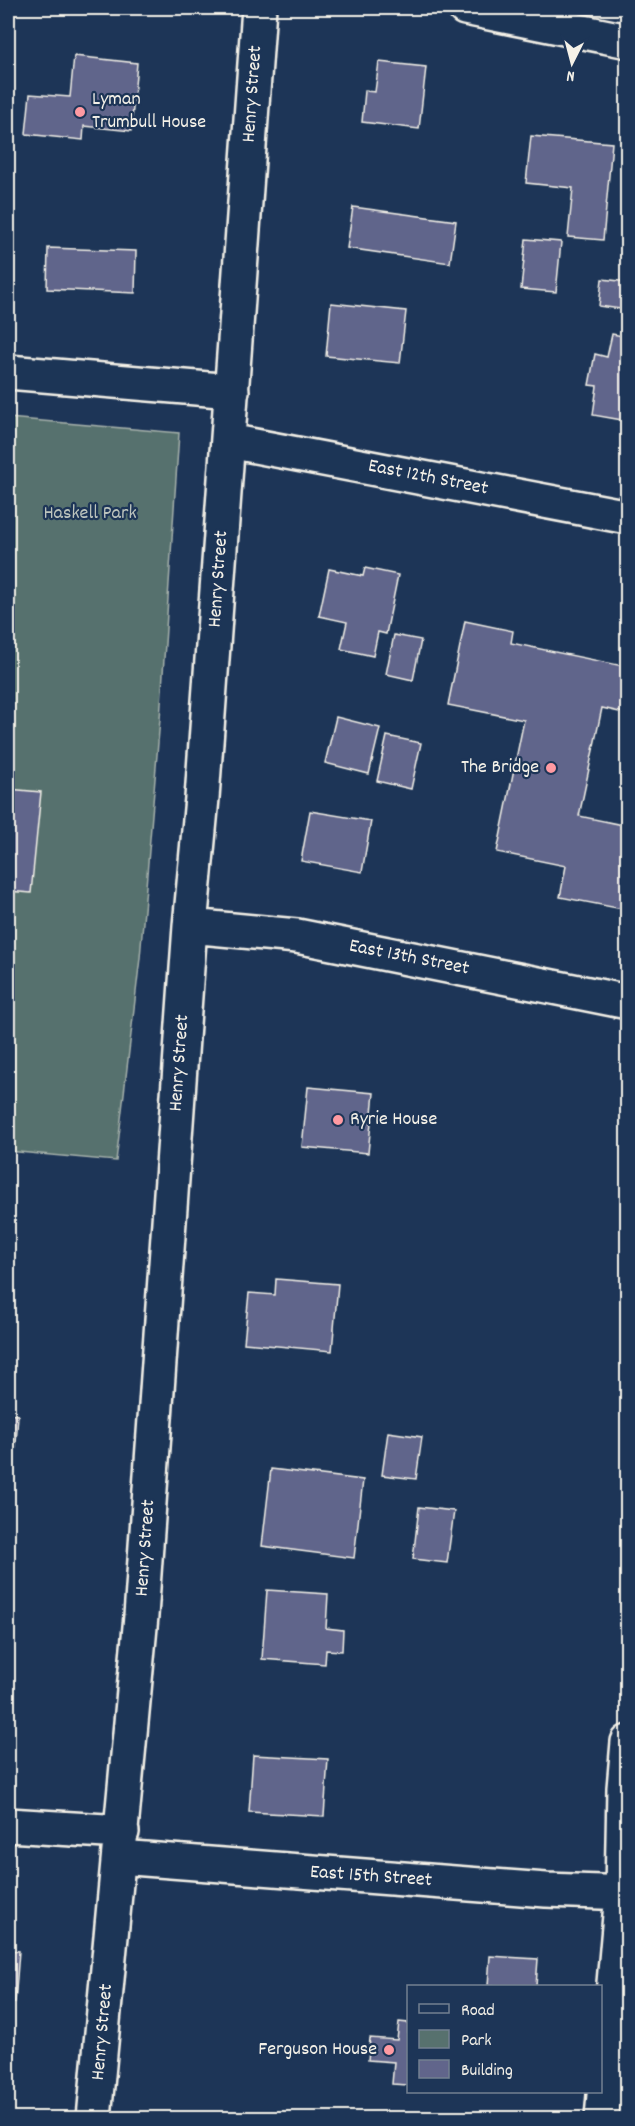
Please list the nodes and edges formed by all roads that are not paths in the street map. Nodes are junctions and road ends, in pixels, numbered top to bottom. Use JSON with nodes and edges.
{"nodes":[{"id":1,"x":259,"y":8,"type":"edge"},
{"id":2,"x":465,"y":8,"type":"edge"},
{"id":3,"x":627,"y":41,"type":"edge"},
{"id":4,"x":8,"y":372,"type":"edge"},
{"id":5,"x":232,"y":391,"type":"junction"},
{"id":6,"x":229,"y":441,"type":"junction"},
{"id":7,"x":627,"y":517,"type":"edge"},
{"id":8,"x":190,"y":926,"type":"junction"},
{"id":9,"x":627,"y":1002,"type":"edge"},
{"id":10,"x":627,"y":1742,"type":"edge"},
{"id":11,"x":8,"y":1825,"type":"edge"},
{"id":12,"x":121,"y":1845,"type":"junction"},
{"id":13,"x":625,"y":1893,"type":"edge"},
{"id":14,"x":94,"y":2118,"type":"edge"},
{"id":15,"x":602,"y":2118,"type":"edge"}],
"edges":[{"from":1,"to":5,"type":"street","name":"Henry Street"},
{"from":2,"to":3,"type":"street"},
{"from":4,"to":5,"type":"street"},
{"from":5,"to":6,"type":"street","name":"Henry Street"},
{"from":6,"to":7,"type":"street","name":"East 12th Street"},
{"from":6,"to":8,"type":"street","name":"Henry Street"},
{"from":8,"to":9,"type":"street","name":"East 13th Street"},
{"from":8,"to":12,"type":"street","name":"Henry Street"},
{"from":10,"to":13,"type":"street"},
{"from":11,"to":12,"type":"street","name":"East 15th Street"},
{"from":12,"to":13,"type":"street","name":"East 15th Street"},
{"from":12,"to":14,"type":"street","name":"Henry Street"},
{"from":13,"to":15,"type":"street"}]}
